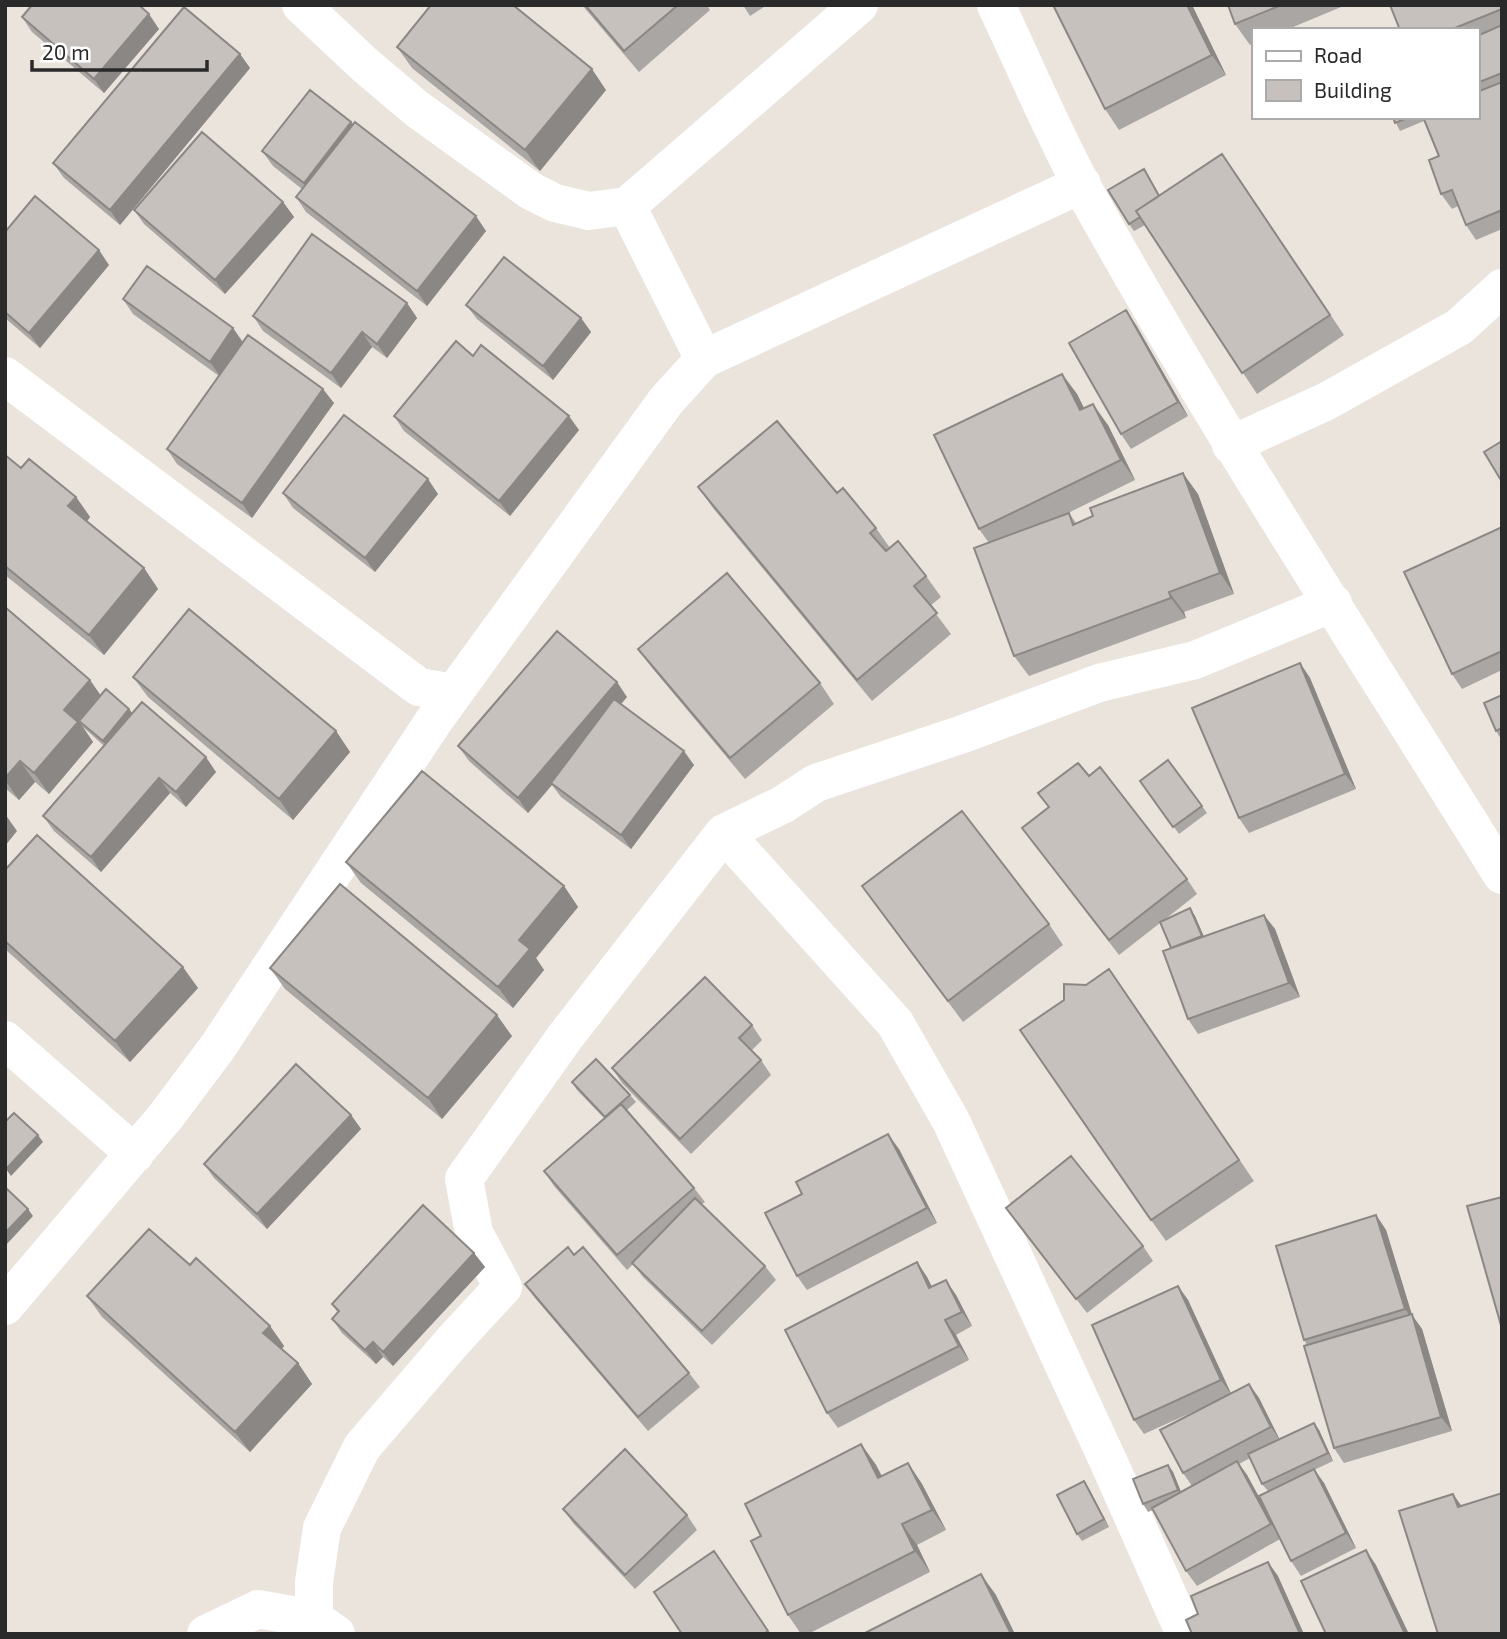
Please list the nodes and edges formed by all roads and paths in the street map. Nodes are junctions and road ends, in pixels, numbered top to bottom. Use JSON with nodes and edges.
{"nodes":[{"id":1,"x":301,"y":5,"type":"edge"},
{"id":2,"x":859,"y":5,"type":"edge"},
{"id":3,"x":996,"y":5,"type":"edge"},
{"id":4,"x":1082,"y":184,"type":"junction"},
{"id":5,"x":627,"y":206,"type":"junction"},
{"id":6,"x":1502,"y":288,"type":"edge"},
{"id":7,"x":704,"y":359,"type":"junction"},
{"id":8,"x":5,"y":376,"type":"edge"},
{"id":9,"x":1231,"y":445,"type":"junction"},
{"id":10,"x":1333,"y":603,"type":"junction"},
{"id":11,"x":436,"y":700,"type":"junction"},
{"id":12,"x":723,"y":833,"type":"junction"},
{"id":13,"x":1502,"y":875,"type":"edge"},
{"id":14,"x":5,"y":1040,"type":"edge"},
{"id":15,"x":135,"y":1154,"type":"junction"},
{"id":16,"x":5,"y":1306,"type":"edge"},
{"id":17,"x":325,"y":1626,"type":"edge"},
{"id":18,"x":206,"y":1634,"type":"edge"},
{"id":19,"x":1185,"y":1634,"type":"edge"}],
"edges":[{"from":1,"to":5,"type":"street"},
{"from":2,"to":5,"type":"street"},
{"from":3,"to":4,"type":"street"},
{"from":4,"to":7,"type":"street"},
{"from":4,"to":9,"type":"street"},
{"from":5,"to":7,"type":"street"},
{"from":6,"to":9,"type":"street"},
{"from":7,"to":11,"type":"street"},
{"from":8,"to":11,"type":"street"},
{"from":9,"to":10,"type":"street"},
{"from":10,"to":12,"type":"street"},
{"from":10,"to":13,"type":"street"},
{"from":11,"to":15,"type":"street"},
{"from":12,"to":17,"type":"street"},
{"from":12,"to":19,"type":"street"},
{"from":14,"to":15,"type":"street"},
{"from":15,"to":16,"type":"street"},
{"from":17,"to":18,"type":"street"}]}
